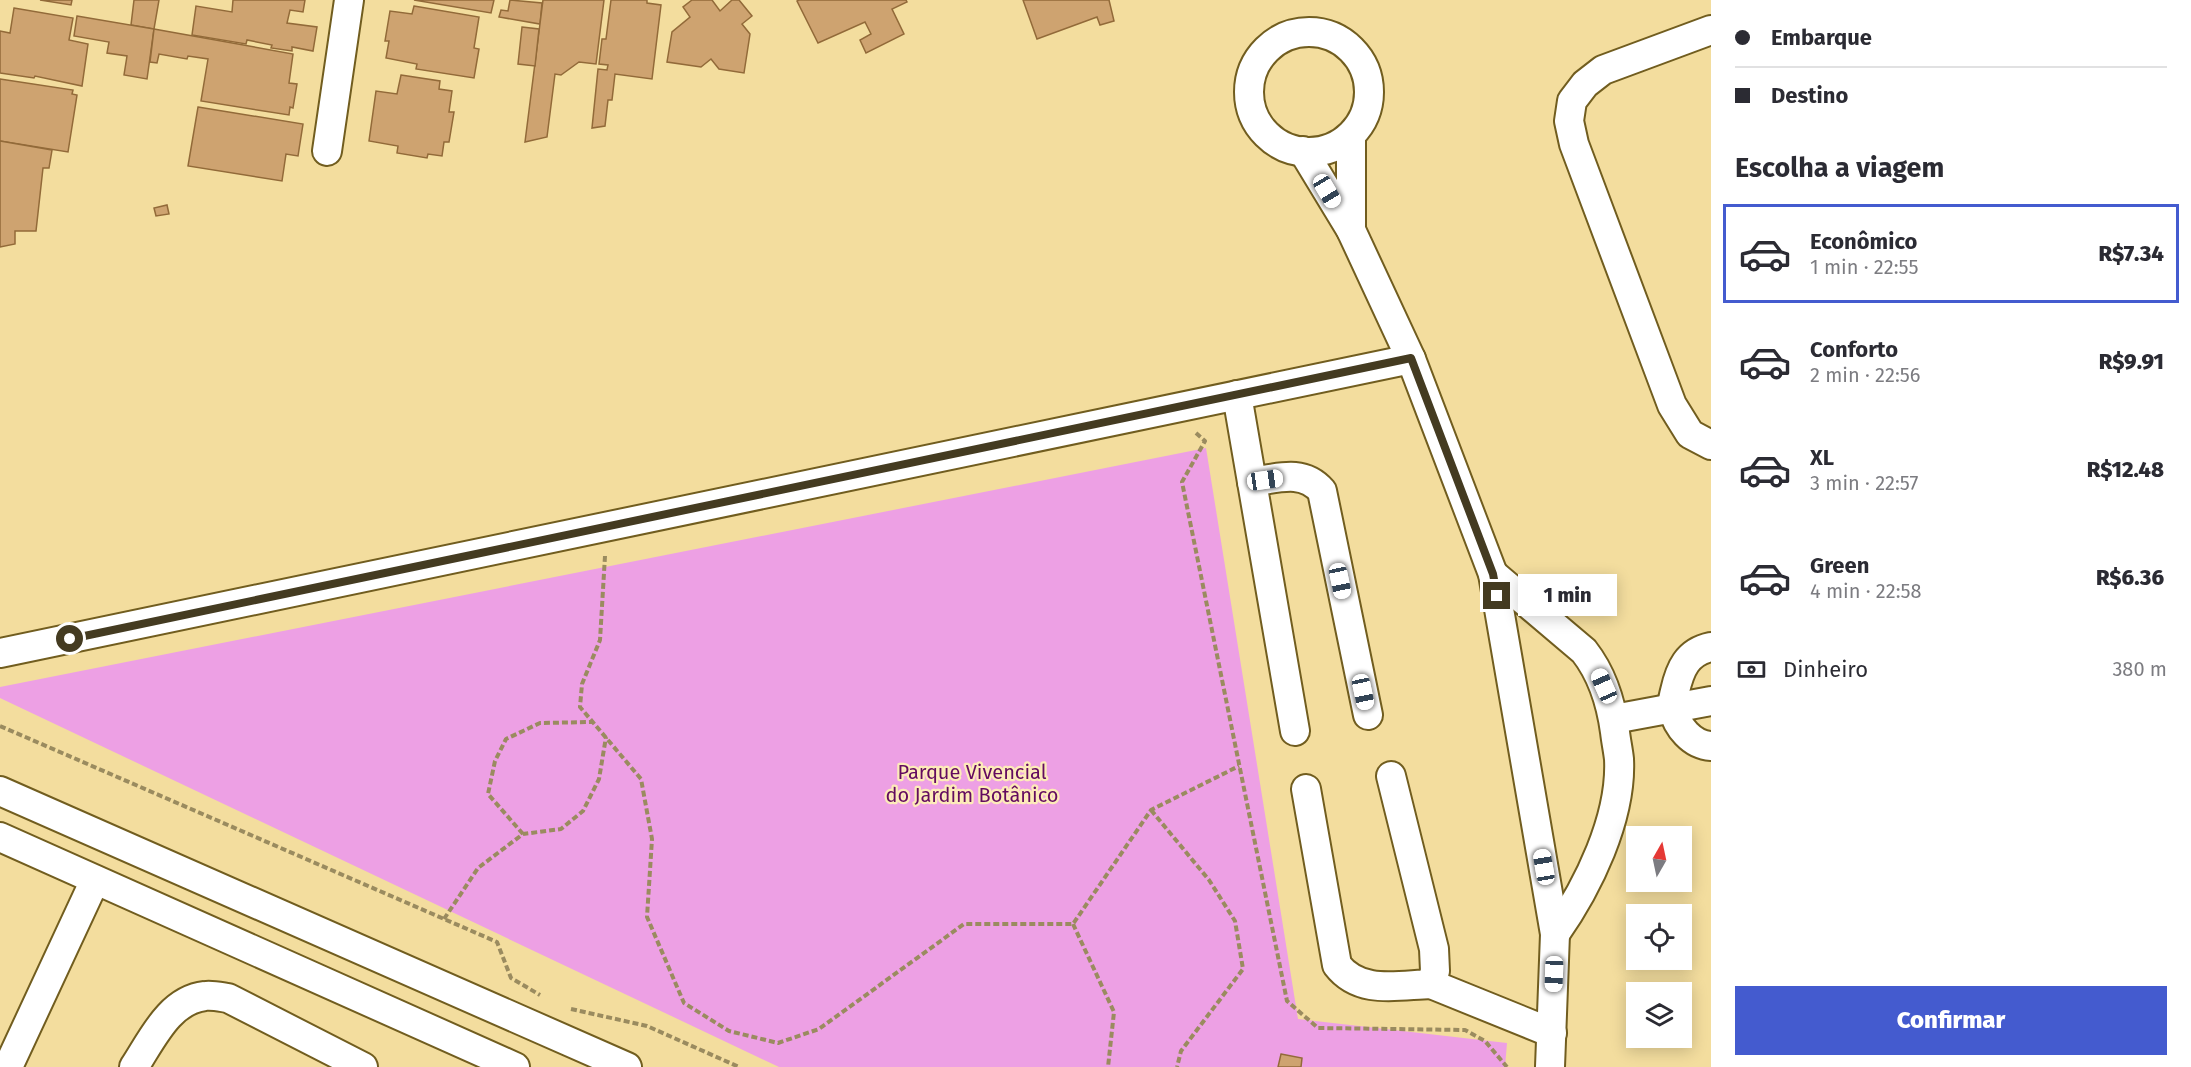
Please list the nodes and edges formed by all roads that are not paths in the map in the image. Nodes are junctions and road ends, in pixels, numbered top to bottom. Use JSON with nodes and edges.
{"nodes":[{"id":1,"x":349,"y":0,"type":"edge"},
{"id":2,"x":1711,"y":30,"type":"edge"},
{"id":3,"x":1351,"y":136,"type":"junction"},
{"id":4,"x":327,"y":151,"type":"dead end"},
{"id":5,"x":1303,"y":151,"type":"junction"},
{"id":6,"x":1351,"y":230,"type":"junction"},
{"id":7,"x":1411,"y":358,"type":"junction"},
{"id":8,"x":1237,"y":395,"type":"junction"},
{"id":9,"x":1711,"y":445,"type":"edge"},
{"id":10,"x":1252,"y":482,"type":"junction"},
{"id":11,"x":1493,"y":574,"type":"junction"},
{"id":12,"x":1711,"y":647,"type":"edge"},
{"id":13,"x":0,"y":653,"type":"edge"},
{"id":14,"x":1711,"y":701,"type":"edge"},
{"id":15,"x":1672,"y":708,"type":"junction"},
{"id":16,"x":1368,"y":715,"type":"dead end"},
{"id":17,"x":1614,"y":719,"type":"junction"},
{"id":18,"x":1295,"y":731,"type":"dead end"},
{"id":19,"x":1711,"y":746,"type":"edge"},
{"id":20,"x":1391,"y":776,"type":"dead end"},
{"id":21,"x":1306,"y":789,"type":"dead end"},
{"id":22,"x":0,"y":791,"type":"edge"},
{"id":23,"x":0,"y":837,"type":"edge"},
{"id":24,"x":95,"y":880,"type":"junction"},
{"id":25,"x":1556,"y":934,"type":"junction"},
{"id":26,"x":1431,"y":984,"type":"junction"},
{"id":27,"x":1552,"y":1034,"type":"junction"},
{"id":28,"x":8,"y":1067,"type":"edge"},
{"id":29,"x":134,"y":1067,"type":"edge"},
{"id":30,"x":363,"y":1067,"type":"edge"},
{"id":31,"x":515,"y":1067,"type":"edge"},
{"id":32,"x":627,"y":1067,"type":"edge"},
{"id":33,"x":1550,"y":1067,"type":"edge"}],
"edges":[{"from":1,"to":4,"type":"street"},
{"from":2,"to":9,"type":"street"},
{"from":3,"to":5,"type":"street"},
{"from":3,"to":5,"type":"street"},
{"from":3,"to":6,"type":"street"},
{"from":5,"to":6,"type":"street"},
{"from":6,"to":7,"type":"street"},
{"from":7,"to":8,"type":"street"},
{"from":7,"to":11,"type":"street"},
{"from":8,"to":10,"type":"street"},
{"from":8,"to":13,"type":"street"},
{"from":10,"to":16,"type":"street"},
{"from":10,"to":18,"type":"street"},
{"from":11,"to":17,"type":"street"},
{"from":11,"to":25,"type":"street"},
{"from":12,"to":15,"type":"street"},
{"from":14,"to":15,"type":"street"},
{"from":15,"to":17,"type":"street"},
{"from":15,"to":19,"type":"street"},
{"from":17,"to":25,"type":"street"},
{"from":20,"to":26,"type":"street"},
{"from":21,"to":26,"type":"street"},
{"from":22,"to":32,"type":"street"},
{"from":23,"to":24,"type":"street"},
{"from":24,"to":28,"type":"street"},
{"from":24,"to":31,"type":"street"},
{"from":25,"to":27,"type":"street"},
{"from":26,"to":27,"type":"street"},
{"from":27,"to":33,"type":"street"},
{"from":29,"to":30,"type":"street"}]}
